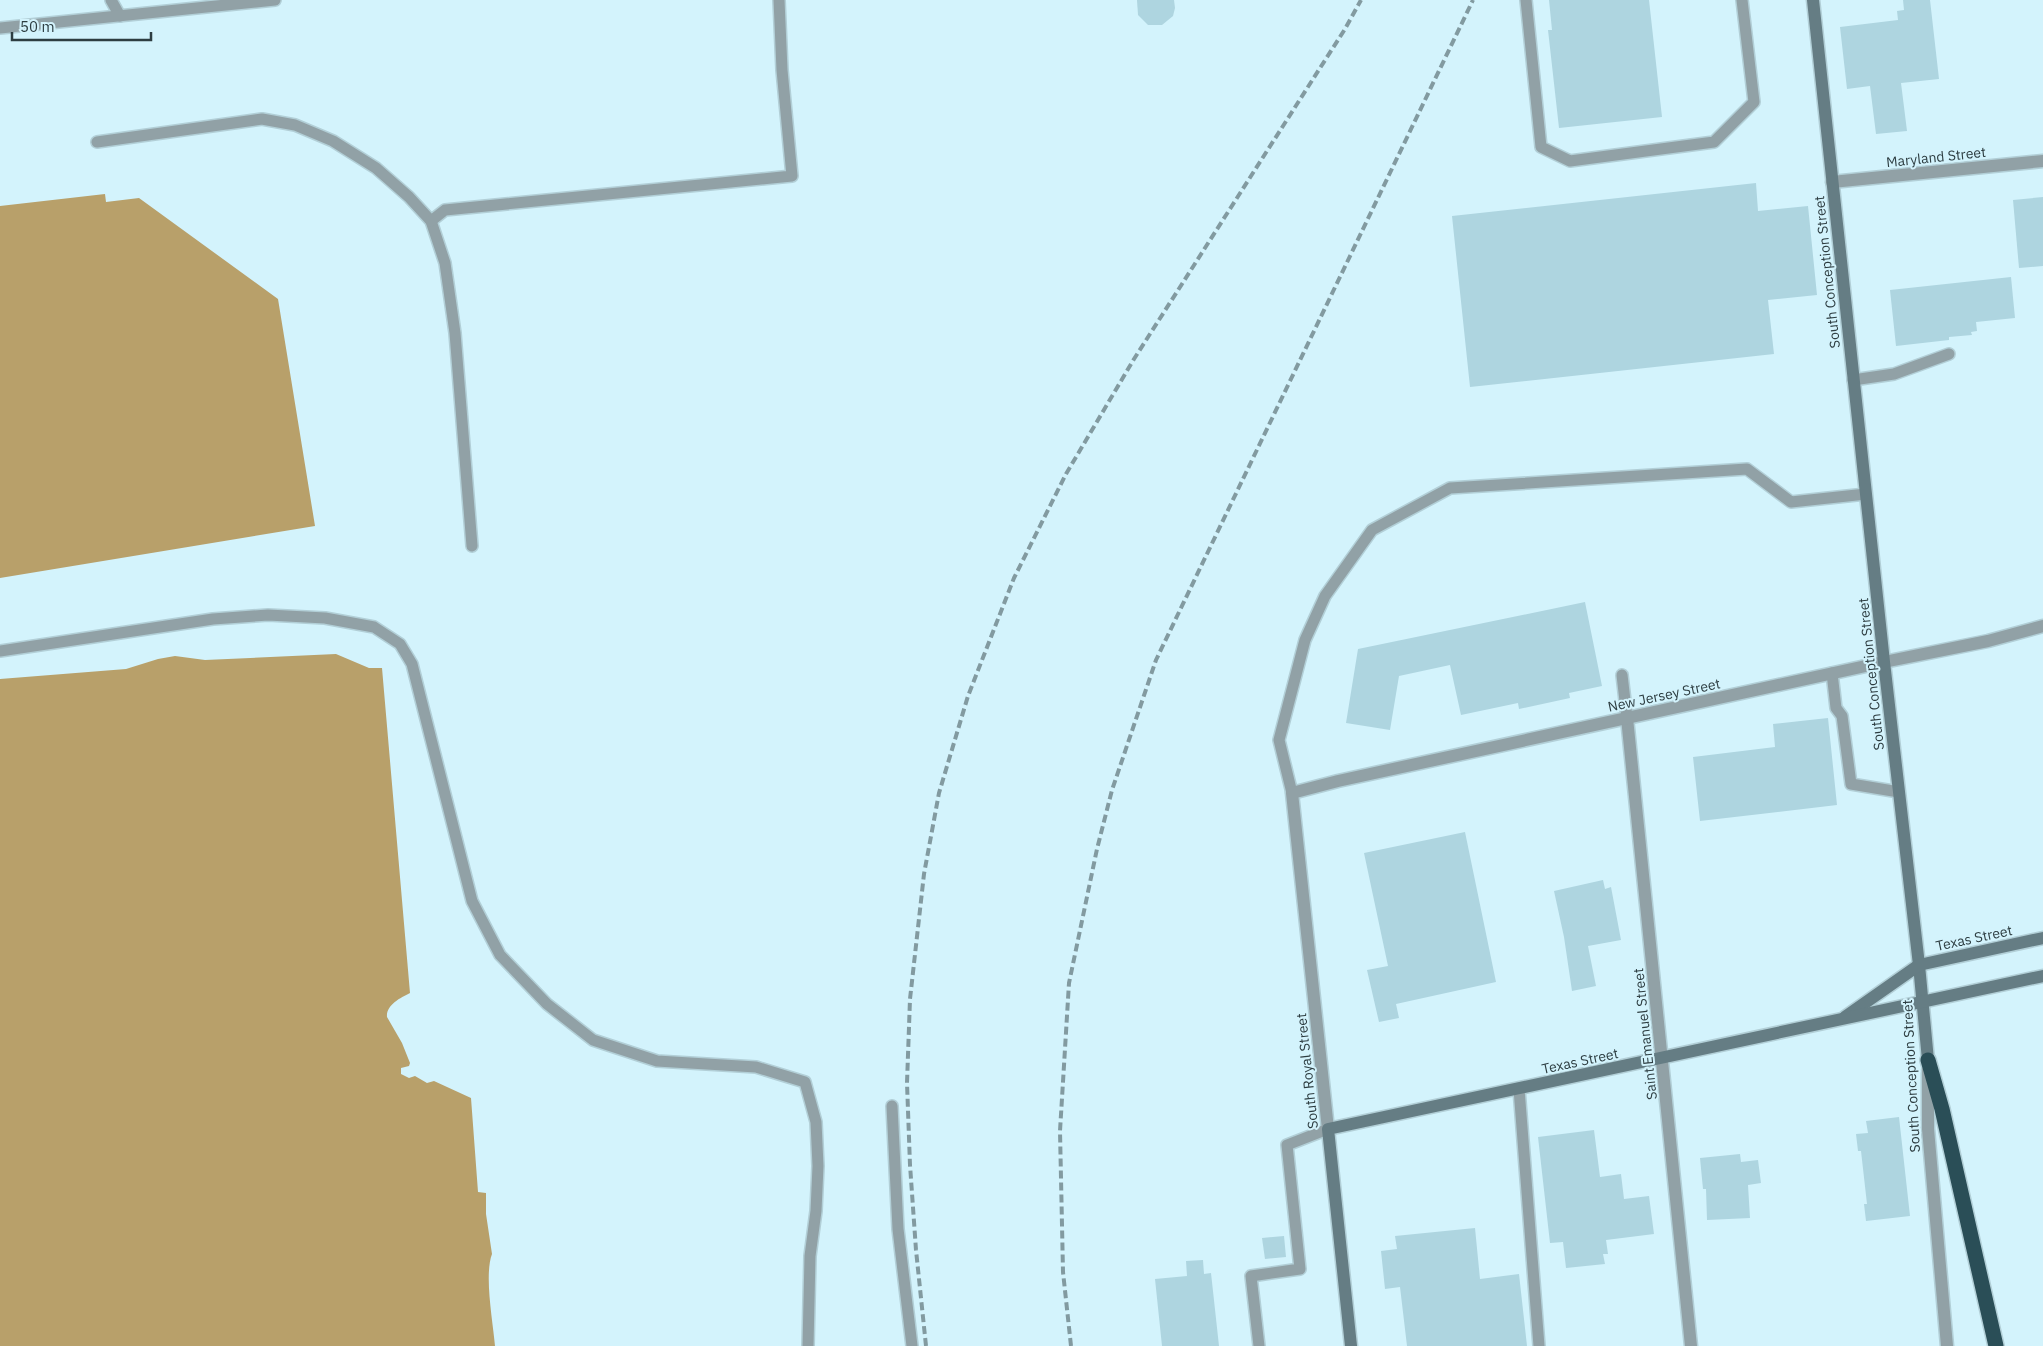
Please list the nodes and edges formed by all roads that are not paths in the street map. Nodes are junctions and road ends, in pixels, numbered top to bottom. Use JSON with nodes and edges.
{"nodes":[{"id":1,"x":111,"y":0,"type":"edge"},
{"id":2,"x":275,"y":0,"type":"edge"},
{"id":3,"x":779,"y":0,"type":"edge"},
{"id":4,"x":1526,"y":0,"type":"edge"},
{"id":5,"x":1742,"y":0,"type":"edge"},
{"id":6,"x":1813,"y":0,"type":"edge"},
{"id":7,"x":229,"y":2,"type":"edge"},
{"id":8,"x":120,"y":16,"type":"junction"},
{"id":9,"x":0,"y":28,"type":"edge"},
{"id":10,"x":97,"y":142,"type":"dead end"},
{"id":11,"x":2043,"y":161,"type":"edge"},
{"id":12,"x":1832,"y":182,"type":"junction"},
{"id":13,"x":431,"y":221,"type":"junction"},
{"id":14,"x":1949,"y":354,"type":"dead end"},
{"id":15,"x":1854,"y":380,"type":"junction"},
{"id":16,"x":1866,"y":494,"type":"junction"},
{"id":17,"x":472,"y":546,"type":"dead end"},
{"id":18,"x":2043,"y":626,"type":"edge"},
{"id":19,"x":0,"y":652,"type":"edge"},
{"id":20,"x":1884,"y":662,"type":"junction"},
{"id":21,"x":1832,"y":673,"type":"junction"},
{"id":22,"x":1622,"y":675,"type":"dead end"},
{"id":23,"x":1626,"y":718,"type":"junction"},
{"id":24,"x":1899,"y":792,"type":"junction"},
{"id":25,"x":1292,"y":793,"type":"junction"},
{"id":26,"x":2043,"y":938,"type":"edge"},
{"id":27,"x":1919,"y":965,"type":"junction"},
{"id":28,"x":2043,"y":976,"type":"edge"},
{"id":29,"x":1922,"y":1002,"type":"junction"},
{"id":30,"x":1838,"y":1021,"type":"junction"},
{"id":31,"x":1662,"y":1058,"type":"junction"},
{"id":32,"x":1928,"y":1060,"type":"junction"},
{"id":33,"x":1519,"y":1089,"type":"junction"},
{"id":34,"x":892,"y":1106,"type":"dead end"},
{"id":35,"x":1328,"y":1129,"type":"junction"},
{"id":36,"x":808,"y":1346,"type":"edge"},
{"id":37,"x":912,"y":1346,"type":"edge"},
{"id":38,"x":1259,"y":1346,"type":"edge"},
{"id":39,"x":1350,"y":1346,"type":"edge"},
{"id":40,"x":1539,"y":1346,"type":"edge"},
{"id":41,"x":1692,"y":1346,"type":"edge"},
{"id":42,"x":1947,"y":1346,"type":"edge"},
{"id":43,"x":1996,"y":1346,"type":"edge"}],
"edges":[{"from":1,"to":8,"type":"lane"},
{"from":2,"to":7,"type":"lane"},
{"from":3,"to":13,"type":"lane"},
{"from":4,"to":5,"type":"lane"},
{"from":6,"to":12,"type":"street","name":"South Conception Street"},
{"from":7,"to":8,"type":"lane"},
{"from":8,"to":9,"type":"lane"},
{"from":10,"to":13,"type":"lane"},
{"from":11,"to":12,"type":"street","name":"Maryland Street"},
{"from":12,"to":15,"type":"street","name":"South Conception Street"},
{"from":13,"to":17,"type":"lane"},
{"from":14,"to":15,"type":"lane"},
{"from":15,"to":16,"type":"street","name":"South Conception Street"},
{"from":16,"to":20,"type":"street","name":"South Conception Street"},
{"from":16,"to":25,"type":"lane"},
{"from":18,"to":20,"type":"street","name":"New Jersey Street"},
{"from":19,"to":36,"type":"lane"},
{"from":20,"to":21,"type":"street","name":"New Jersey Street"},
{"from":20,"to":24,"type":"street","name":"South Conception Street"},
{"from":21,"to":23,"type":"street","name":"New Jersey Street"},
{"from":21,"to":24,"type":"lane"},
{"from":22,"to":23,"type":"lane"},
{"from":23,"to":25,"type":"street","name":"New Jersey Street"},
{"from":23,"to":31,"type":"street","name":"Saint Emanuel Street"},
{"from":24,"to":27,"type":"street","name":"South Conception Street"},
{"from":25,"to":35,"type":"street","name":"South Royal Street"},
{"from":26,"to":27,"type":"street","name":"Texas Street"},
{"from":27,"to":29,"type":"street","name":"South Conception Street"},
{"from":27,"to":30,"type":"street","name":"Texas Street"},
{"from":28,"to":29,"type":"street","name":"Texas Street"},
{"from":29,"to":30,"type":"street","name":"Texas Street"},
{"from":29,"to":32,"type":"street","name":"South Conception Street"},
{"from":30,"to":31,"type":"street","name":"Texas Street"},
{"from":31,"to":33,"type":"street","name":"Texas Street"},
{"from":31,"to":41,"type":"street","name":"Saint Emanuel Street"},
{"from":32,"to":42,"type":"street","name":"South Conception Street"},
{"from":32,"to":43,"type":"highway"},
{"from":33,"to":35,"type":"street","name":"Texas Street"},
{"from":33,"to":40,"type":"lane"},
{"from":34,"to":37,"type":"lane"},
{"from":35,"to":38,"type":"lane"},
{"from":35,"to":39,"type":"street","name":"South Royal Street"}]}
